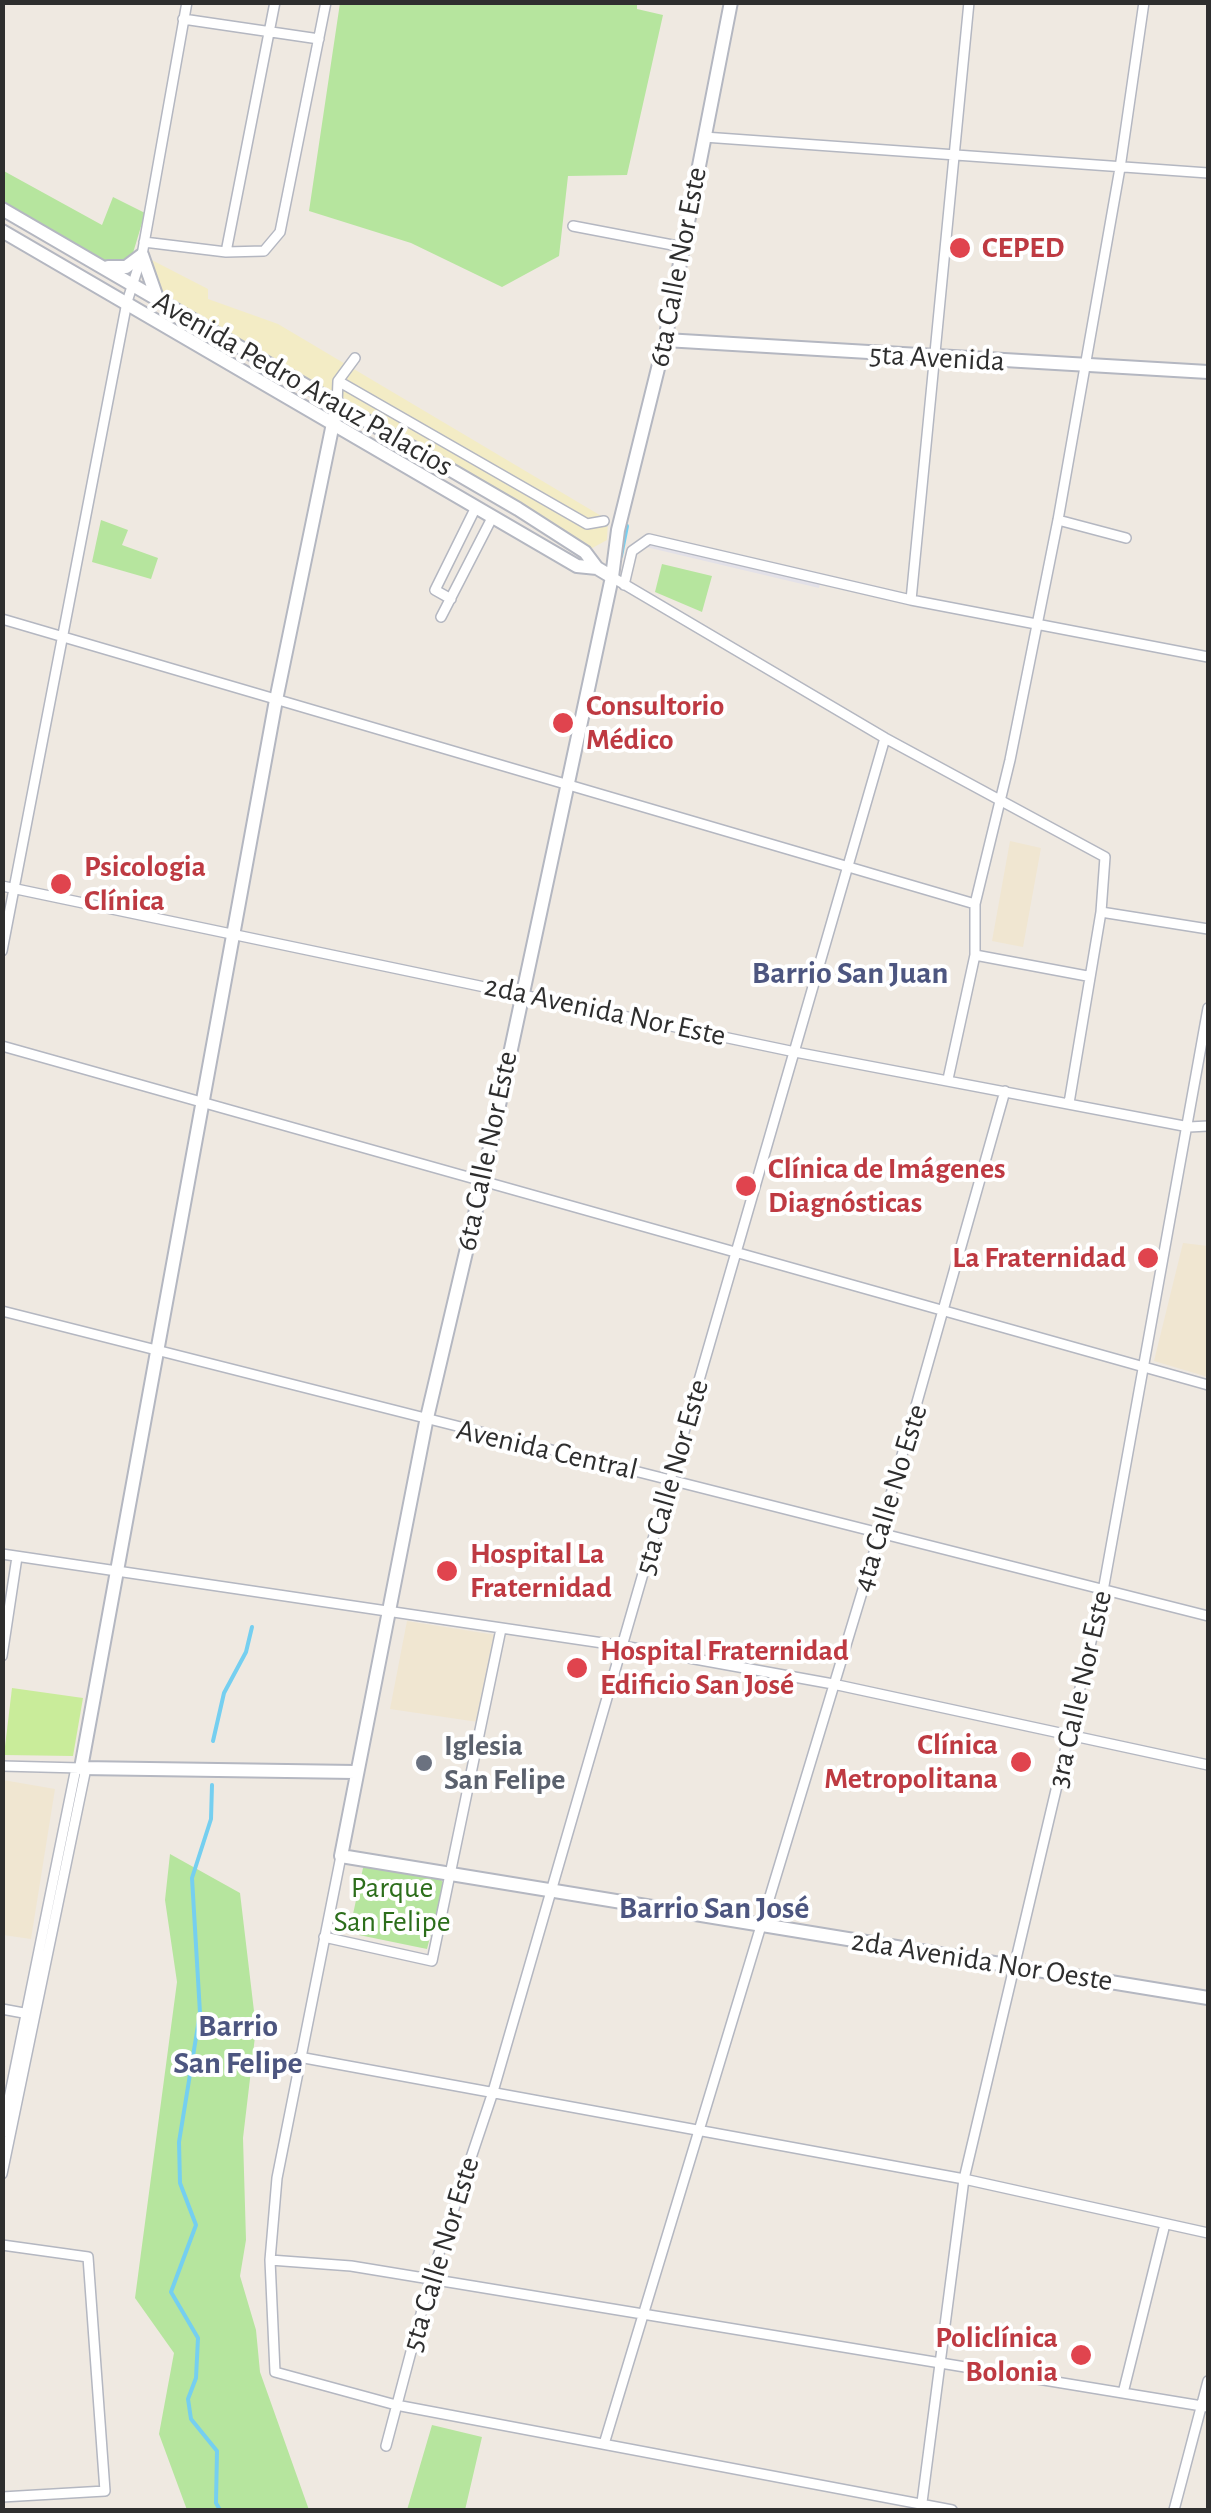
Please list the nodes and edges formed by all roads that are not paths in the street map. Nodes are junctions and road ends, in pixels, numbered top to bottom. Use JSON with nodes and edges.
{"nodes":[{"id":1,"x":187,"y":2,"type":"edge"},
{"id":2,"x":275,"y":2,"type":"edge"},
{"id":3,"x":326,"y":2,"type":"edge"},
{"id":4,"x":731,"y":2,"type":"edge"},
{"id":5,"x":969,"y":2,"type":"edge"},
{"id":6,"x":1144,"y":2,"type":"edge"},
{"id":7,"x":184,"y":19,"type":"junction"},
{"id":8,"x":269,"y":32,"type":"junction"},
{"id":9,"x":319,"y":39,"type":"junction"},
{"id":10,"x":704,"y":137,"type":"junction"},
{"id":11,"x":951,"y":155,"type":"junction"},
{"id":12,"x":1120,"y":168,"type":"junction"},
{"id":13,"x":1208,"y":173,"type":"edge"},
{"id":14,"x":2,"y":210,"type":"edge"},
{"id":15,"x":573,"y":226,"type":"dead end"},
{"id":16,"x":2,"y":231,"type":"edge"},
{"id":17,"x":682,"y":247,"type":"junction"},
{"id":18,"x":143,"y":248,"type":"junction"},
{"id":19,"x":226,"y":252,"type":"junction"},
{"id":20,"x":99,"y":264,"type":"junction"},
{"id":21,"x":134,"y":285,"type":"junction"},
{"id":22,"x":158,"y":300,"type":"junction"},
{"id":23,"x":127,"y":302,"type":"junction"},
{"id":24,"x":665,"y":340,"type":"junction"},
{"id":25,"x":250,"y":356,"type":"junction"},
{"id":26,"x":355,"y":358,"type":"dead end"},
{"id":27,"x":936,"y":359,"type":"junction"},
{"id":28,"x":1084,"y":366,"type":"junction"},
{"id":29,"x":240,"y":370,"type":"junction"},
{"id":30,"x":1208,"y":372,"type":"edge"},
{"id":31,"x":338,"y":381,"type":"junction"},
{"id":32,"x":336,"y":404,"type":"junction"},
{"id":33,"x":332,"y":424,"type":"junction"},
{"id":34,"x":440,"y":464,"type":"junction"},
{"id":35,"x":429,"y":479,"type":"junction"},
{"id":36,"x":476,"y":506,"type":"junction"},
{"id":37,"x":518,"y":509,"type":"junction"},
{"id":38,"x":494,"y":516,"type":"junction"},
{"id":39,"x":1058,"y":520,"type":"junction"},
{"id":40,"x":604,"y":521,"type":"dead end"},
{"id":41,"x":508,"y":524,"type":"junction"},
{"id":42,"x":618,"y":530,"type":"junction"},
{"id":43,"x":1126,"y":538,"type":"dead end"},
{"id":44,"x":597,"y":568,"type":"junction"},
{"id":45,"x":618,"y":581,"type":"junction"},
{"id":46,"x":451,"y":599,"type":"junction"},
{"id":47,"x":911,"y":600,"type":"junction"},
{"id":48,"x":441,"y":617,"type":"dead end"},
{"id":49,"x":2,"y":619,"type":"edge"},
{"id":50,"x":1038,"y":623,"type":"junction"},
{"id":51,"x":63,"y":637,"type":"junction"},
{"id":52,"x":1208,"y":657,"type":"edge"},
{"id":53,"x":276,"y":700,"type":"junction"},
{"id":54,"x":886,"y":738,"type":"junction"},
{"id":55,"x":564,"y":785,"type":"junction"},
{"id":56,"x":1000,"y":799,"type":"junction"},
{"id":57,"x":848,"y":866,"type":"junction"},
{"id":58,"x":2,"y":886,"type":"edge"},
{"id":59,"x":14,"y":889,"type":"junction"},
{"id":60,"x":975,"y":904,"type":"junction"},
{"id":61,"x":1100,"y":912,"type":"junction"},
{"id":62,"x":1208,"y":928,"type":"edge"},
{"id":63,"x":234,"y":934,"type":"junction"},
{"id":64,"x":2,"y":951,"type":"edge"},
{"id":65,"x":975,"y":955,"type":"junction"},
{"id":66,"x":1088,"y":976,"type":"junction"},
{"id":67,"x":520,"y":993,"type":"junction"},
{"id":68,"x":1208,"y":1008,"type":"edge"},
{"id":69,"x":2,"y":1046,"type":"edge"},
{"id":70,"x":795,"y":1052,"type":"junction"},
{"id":71,"x":948,"y":1079,"type":"junction"},
{"id":72,"x":1005,"y":1092,"type":"junction"},
{"id":73,"x":202,"y":1102,"type":"junction"},
{"id":74,"x":1069,"y":1102,"type":"junction"},
{"id":75,"x":1208,"y":1126,"type":"edge"},
{"id":76,"x":1189,"y":1127,"type":"junction"},
{"id":77,"x":483,"y":1180,"type":"junction"},
{"id":78,"x":737,"y":1251,"type":"junction"},
{"id":79,"x":946,"y":1308,"type":"junction"},
{"id":80,"x":2,"y":1311,"type":"edge"},
{"id":81,"x":157,"y":1352,"type":"junction"},
{"id":82,"x":1142,"y":1367,"type":"junction"},
{"id":83,"x":1208,"y":1385,"type":"edge"},
{"id":84,"x":426,"y":1422,"type":"junction"},
{"id":85,"x":670,"y":1480,"type":"junction"},
{"id":86,"x":880,"y":1533,"type":"junction"},
{"id":87,"x":2,"y":1554,"type":"edge"},
{"id":88,"x":16,"y":1556,"type":"junction"},
{"id":89,"x":117,"y":1570,"type":"junction"},
{"id":90,"x":1103,"y":1591,"type":"junction"},
{"id":91,"x":386,"y":1613,"type":"junction"},
{"id":92,"x":1208,"y":1616,"type":"edge"},
{"id":93,"x":501,"y":1629,"type":"junction"},
{"id":94,"x":624,"y":1646,"type":"junction"},
{"id":95,"x":2,"y":1656,"type":"edge"},
{"id":96,"x":833,"y":1684,"type":"junction"},
{"id":97,"x":1070,"y":1738,"type":"junction"},
{"id":98,"x":1208,"y":1765,"type":"edge"},
{"id":99,"x":2,"y":1766,"type":"edge"},
{"id":100,"x":81,"y":1768,"type":"junction"},
{"id":101,"x":355,"y":1772,"type":"junction"},
{"id":102,"x":340,"y":1856,"type":"junction"},
{"id":103,"x":451,"y":1874,"type":"junction"},
{"id":104,"x":550,"y":1892,"type":"junction"},
{"id":105,"x":764,"y":1926,"type":"junction"},
{"id":106,"x":324,"y":1937,"type":"junction"},
{"id":107,"x":1014,"y":1966,"type":"junction"},
{"id":108,"x":1208,"y":1998,"type":"edge"},
{"id":109,"x":2,"y":2009,"type":"edge"},
{"id":110,"x":32,"y":2015,"type":"junction"},
{"id":111,"x":299,"y":2058,"type":"junction"},
{"id":112,"x":492,"y":2095,"type":"junction"},
{"id":113,"x":699,"y":2132,"type":"junction"},
{"id":114,"x":2,"y":2134,"type":"edge"},
{"id":115,"x":2,"y":2174,"type":"edge"},
{"id":116,"x":964,"y":2180,"type":"junction"},
{"id":117,"x":1164,"y":2224,"type":"junction"},
{"id":118,"x":1208,"y":2232,"type":"edge"},
{"id":119,"x":2,"y":2245,"type":"edge"},
{"id":120,"x":270,"y":2260,"type":"junction"},
{"id":121,"x":430,"y":2280,"type":"junction"},
{"id":122,"x":643,"y":2315,"type":"junction"},
{"id":123,"x":938,"y":2366,"type":"junction"},
{"id":124,"x":1208,"y":2381,"type":"edge"},
{"id":125,"x":1123,"y":2392,"type":"junction"},
{"id":126,"x":396,"y":2404,"type":"junction"},
{"id":127,"x":1206,"y":2407,"type":"edge"},
{"id":128,"x":604,"y":2444,"type":"junction"},
{"id":129,"x":386,"y":2446,"type":"dead end"},
{"id":130,"x":2,"y":2497,"type":"edge"},
{"id":131,"x":921,"y":2506,"type":"edge"},
{"id":132,"x":952,"y":2510,"type":"edge"},
{"id":133,"x":1174,"y":2510,"type":"edge"}],
"edges":[{"from":1,"to":7,"type":"street"},
{"from":2,"to":8,"type":"street"},
{"from":3,"to":9,"type":"street"},
{"from":4,"to":10,"type":"street","name":"6ta Calle Nor Este"},
{"from":5,"to":11,"type":"street"},
{"from":6,"to":12,"type":"street"},
{"from":7,"to":8,"type":"street"},
{"from":7,"to":18,"type":"street"},
{"from":8,"to":9,"type":"street"},
{"from":8,"to":19,"type":"street"},
{"from":9,"to":19,"type":"street"},
{"from":10,"to":11,"type":"street"},
{"from":10,"to":17,"type":"street","name":"6ta Calle Nor Este"},
{"from":11,"to":12,"type":"street"},
{"from":11,"to":27,"type":"street"},
{"from":12,"to":13,"type":"street"},
{"from":12,"to":28,"type":"street"},
{"from":14,"to":20,"type":"street","name":"Avenida Pedro Arauz Palacios"},
{"from":15,"to":17,"type":"street"},
{"from":16,"to":23,"type":"street","name":"Avenida Pedro Arauz Palacios"},
{"from":17,"to":24,"type":"street","name":"6ta Calle Nor Este"},
{"from":18,"to":19,"type":"street"},
{"from":18,"to":20,"type":"street"},
{"from":18,"to":21,"type":"street"},
{"from":18,"to":22,"type":"street"},
{"from":20,"to":21,"type":"street","name":"Avenida Pedro Arauz Palacios"},
{"from":21,"to":22,"type":"street","name":"Avenida Pedro Arauz Palacios"},
{"from":21,"to":23,"type":"street"},
{"from":22,"to":25,"type":"street","name":"Avenida Pedro Arauz Palacios"},
{"from":23,"to":29,"type":"street","name":"Avenida Pedro Arauz Palacios"},
{"from":23,"to":51,"type":"street"},
{"from":24,"to":27,"type":"street","name":"5ta Avenida"},
{"from":24,"to":42,"type":"street","name":"6ta Calle Nor Este"},
{"from":25,"to":29,"type":"street"},
{"from":25,"to":32,"type":"street","name":"Avenida Pedro Arauz Palacios"},
{"from":26,"to":31,"type":"street"},
{"from":27,"to":28,"type":"street","name":"5ta Avenida"},
{"from":27,"to":47,"type":"street"},
{"from":28,"to":30,"type":"street","name":"5ta Avenida"},
{"from":28,"to":39,"type":"street"},
{"from":29,"to":33,"type":"street","name":"Avenida Pedro Arauz Palacios"},
{"from":31,"to":32,"type":"street"},
{"from":31,"to":40,"type":"street"},
{"from":32,"to":33,"type":"street"},
{"from":32,"to":34,"type":"street","name":"Avenida Pedro Arauz Palacios"},
{"from":33,"to":35,"type":"street","name":"Avenida Pedro Arauz Palacios"},
{"from":33,"to":53,"type":"street"},
{"from":34,"to":35,"type":"street"},
{"from":34,"to":37,"type":"street","name":"Avenida Pedro Arauz Palacios"},
{"from":35,"to":36,"type":"street","name":"Avenida Pedro Arauz Palacios"},
{"from":36,"to":38,"type":"street","name":"Avenida Pedro Arauz Palacios"},
{"from":36,"to":46,"type":"street"},
{"from":37,"to":41,"type":"street"},
{"from":37,"to":44,"type":"street","name":"Avenida Pedro Arauz Palacios"},
{"from":38,"to":41,"type":"street","name":"Avenida Pedro Arauz Palacios"},
{"from":38,"to":46,"type":"street"},
{"from":39,"to":43,"type":"street"},
{"from":39,"to":50,"type":"street"},
{"from":41,"to":44,"type":"street","name":"Avenida Pedro Arauz Palacios"},
{"from":42,"to":44,"type":"street","name":"6ta Calle Nor Este"},
{"from":42,"to":45,"type":"street","name":"6ta Calle Nor Este"},
{"from":44,"to":45,"type":"street","name":"Avenida Pedro Arauz Palacios"},
{"from":45,"to":47,"type":"street"},
{"from":45,"to":54,"type":"street"},
{"from":45,"to":55,"type":"street","name":"6ta Calle Nor Este"},
{"from":46,"to":48,"type":"street"},
{"from":47,"to":50,"type":"street"},
{"from":49,"to":51,"type":"street"},
{"from":50,"to":52,"type":"street"},
{"from":50,"to":56,"type":"street"},
{"from":51,"to":53,"type":"street"},
{"from":51,"to":59,"type":"street"},
{"from":53,"to":55,"type":"street"},
{"from":53,"to":63,"type":"street"},
{"from":54,"to":56,"type":"street"},
{"from":54,"to":57,"type":"street","name":"5ta Calle Nor Este"},
{"from":55,"to":57,"type":"street"},
{"from":55,"to":67,"type":"street","name":"6ta Calle Nor Este"},
{"from":56,"to":60,"type":"street"},
{"from":56,"to":61,"type":"street"},
{"from":57,"to":60,"type":"street"},
{"from":57,"to":70,"type":"street","name":"5ta Calle Nor Este"},
{"from":58,"to":59,"type":"street","name":"2da Avenida Nor Este"},
{"from":59,"to":63,"type":"street","name":"2da Avenida Nor Este"},
{"from":59,"to":64,"type":"street"},
{"from":60,"to":65,"type":"street"},
{"from":61,"to":62,"type":"street"},
{"from":61,"to":66,"type":"street"},
{"from":63,"to":67,"type":"street","name":"2da Avenida Nor Este"},
{"from":63,"to":73,"type":"street"},
{"from":65,"to":66,"type":"street"},
{"from":65,"to":71,"type":"street"},
{"from":66,"to":74,"type":"street"},
{"from":67,"to":70,"type":"street","name":"2da Avenida Nor Este"},
{"from":67,"to":77,"type":"street","name":"6ta Calle Nor Este"},
{"from":68,"to":76,"type":"street","name":"3ra Calle Nor Este"},
{"from":69,"to":73,"type":"street"},
{"from":70,"to":71,"type":"street","name":"2da Avenida Nor Este"},
{"from":70,"to":78,"type":"street","name":"5ta Calle Nor Este"},
{"from":71,"to":72,"type":"street","name":"2da Avenida Nor Este"},
{"from":72,"to":74,"type":"street","name":"2da Avenida Nor Este"},
{"from":72,"to":79,"type":"street","name":"4ta Calle No Este"},
{"from":73,"to":77,"type":"street"},
{"from":73,"to":81,"type":"street"},
{"from":74,"to":76,"type":"street","name":"2da Avenida Nor Este"},
{"from":75,"to":76,"type":"street","name":"2da Avenida Nor Este"},
{"from":76,"to":82,"type":"street","name":"3ra Calle Nor Este"},
{"from":77,"to":78,"type":"street"},
{"from":77,"to":84,"type":"street","name":"6ta Calle Nor Este"},
{"from":78,"to":79,"type":"street"},
{"from":78,"to":85,"type":"street","name":"5ta Calle Nor Este"},
{"from":79,"to":82,"type":"street"},
{"from":79,"to":86,"type":"street","name":"4ta Calle No Este"},
{"from":80,"to":81,"type":"street","name":"Avenida Central"},
{"from":81,"to":84,"type":"street","name":"Avenida Central"},
{"from":81,"to":89,"type":"street"},
{"from":82,"to":83,"type":"street"},
{"from":82,"to":90,"type":"street","name":"3ra Calle Nor Este"},
{"from":84,"to":85,"type":"street","name":"Avenida Central"},
{"from":84,"to":91,"type":"street","name":"6ta Calle Nor Este"},
{"from":85,"to":86,"type":"street","name":"Avenida Central"},
{"from":85,"to":94,"type":"street","name":"5ta Calle Nor Este"},
{"from":86,"to":90,"type":"street","name":"Avenida Central"},
{"from":86,"to":96,"type":"street","name":"4ta Calle No Este"},
{"from":87,"to":88,"type":"street"},
{"from":88,"to":89,"type":"street"},
{"from":88,"to":95,"type":"street"},
{"from":89,"to":91,"type":"street"},
{"from":89,"to":100,"type":"street"},
{"from":90,"to":92,"type":"street","name":"Avenida Central"},
{"from":90,"to":97,"type":"street","name":"3ra Calle Nor Este"},
{"from":91,"to":93,"type":"street"},
{"from":91,"to":101,"type":"street","name":"6ta Calle Nor Este"},
{"from":93,"to":94,"type":"street"},
{"from":93,"to":103,"type":"street"},
{"from":94,"to":96,"type":"street"},
{"from":94,"to":104,"type":"street","name":"5ta Calle Nor Este"},
{"from":96,"to":97,"type":"street"},
{"from":96,"to":105,"type":"street","name":"4ta Calle No Este"},
{"from":97,"to":98,"type":"street"},
{"from":97,"to":107,"type":"street","name":"3ra Calle Nor Este"},
{"from":99,"to":100,"type":"street"},
{"from":100,"to":101,"type":"street"},
{"from":100,"to":110,"type":"street"},
{"from":101,"to":102,"type":"street","name":"6ta Calle Nor Este"},
{"from":102,"to":103,"type":"street","name":"2da Avenida Nor Oeste"},
{"from":102,"to":106,"type":"street"},
{"from":103,"to":104,"type":"street","name":"2da Avenida Nor Oeste"},
{"from":103,"to":106,"type":"street"},
{"from":104,"to":105,"type":"street","name":"2da Avenida Nor Oeste"},
{"from":104,"to":112,"type":"street","name":"5ta Calle Nor Este"},
{"from":105,"to":107,"type":"street","name":"2da Avenida Nor Oeste"},
{"from":105,"to":113,"type":"street","name":"4ta Calle No Este"},
{"from":106,"to":111,"type":"street"},
{"from":107,"to":108,"type":"street","name":"2da Avenida Nor Oeste"},
{"from":107,"to":116,"type":"street","name":"3ra Calle Nor Este"},
{"from":109,"to":110,"type":"street"},
{"from":110,"to":114,"type":"street"},
{"from":110,"to":115,"type":"street"},
{"from":111,"to":112,"type":"street"},
{"from":111,"to":120,"type":"street"},
{"from":112,"to":113,"type":"street"},
{"from":112,"to":121,"type":"street","name":"5ta Calle Nor Este"},
{"from":113,"to":116,"type":"street"},
{"from":113,"to":122,"type":"street","name":"4ta Calle No Este"},
{"from":116,"to":117,"type":"street"},
{"from":116,"to":123,"type":"street","name":"3ra Calle Nor Este"},
{"from":117,"to":118,"type":"street"},
{"from":117,"to":125,"type":"street"},
{"from":119,"to":130,"type":"street"},
{"from":120,"to":121,"type":"street"},
{"from":120,"to":126,"type":"street"},
{"from":121,"to":122,"type":"street"},
{"from":121,"to":126,"type":"street","name":"5ta Calle Nor Este"},
{"from":122,"to":123,"type":"street"},
{"from":122,"to":128,"type":"street","name":"4ta Calle No Este"},
{"from":123,"to":125,"type":"street"},
{"from":123,"to":131,"type":"street","name":"3ra Calle Nor Este"},
{"from":124,"to":127,"type":"street"},
{"from":125,"to":127,"type":"street"},
{"from":126,"to":128,"type":"street"},
{"from":126,"to":129,"type":"street","name":"5ta Calle Nor Este"},
{"from":127,"to":133,"type":"street"},
{"from":128,"to":131,"type":"street"},
{"from":131,"to":132,"type":"street"}]}
